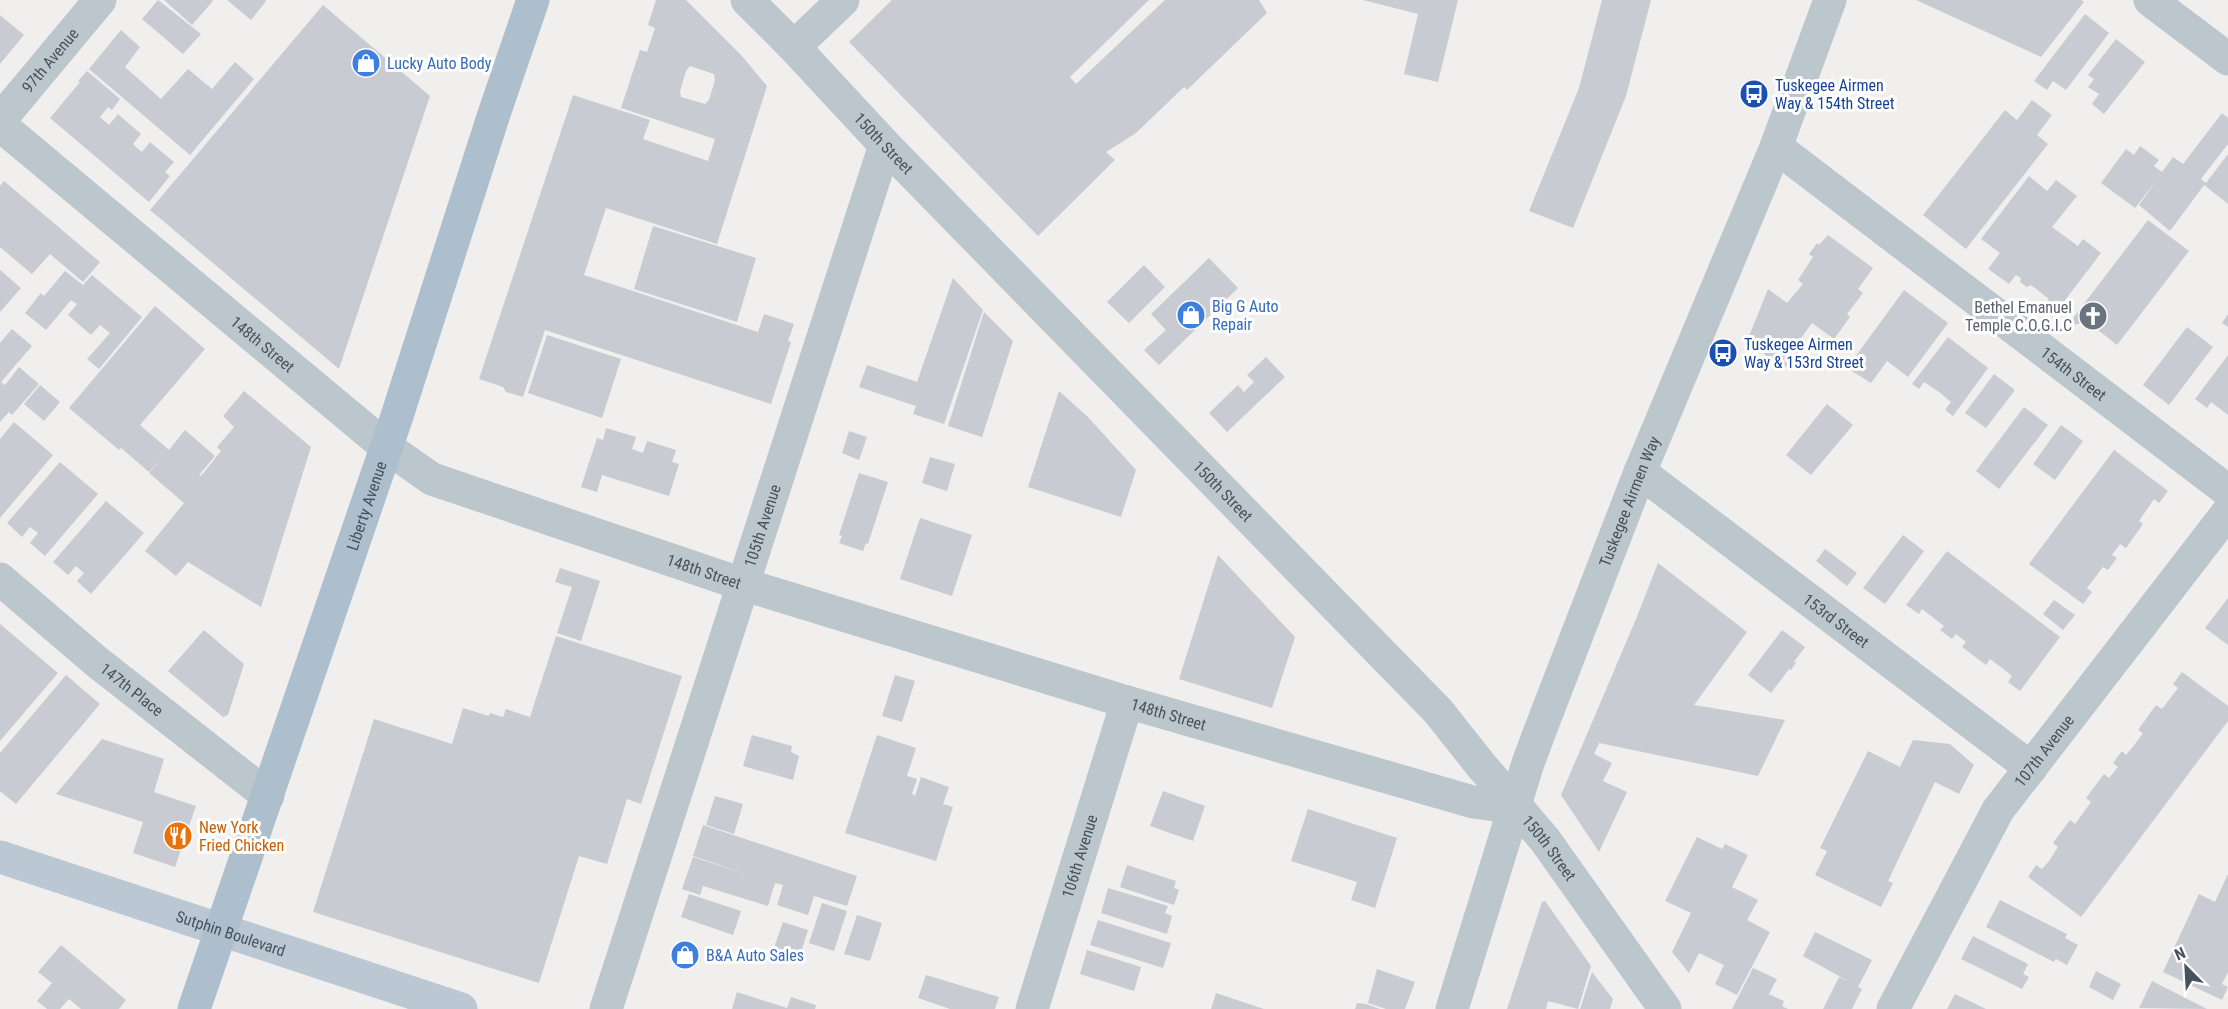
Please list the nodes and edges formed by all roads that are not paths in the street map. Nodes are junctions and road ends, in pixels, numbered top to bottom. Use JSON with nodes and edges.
{"nodes":[{"id":1,"x":100,"y":0,"type":"edge"},
{"id":2,"x":533,"y":0,"type":"edge"},
{"id":3,"x":747,"y":0,"type":"edge"},
{"id":4,"x":843,"y":0,"type":"edge"},
{"id":5,"x":1830,"y":0,"type":"edge"},
{"id":6,"x":2150,"y":0,"type":"edge"},
{"id":7,"x":794,"y":47,"type":"junction"},
{"id":8,"x":2228,"y":59,"type":"edge"},
{"id":9,"x":0,"y":120,"type":"edge"},
{"id":10,"x":0,"y":125,"type":"edge"},
{"id":11,"x":885,"y":145,"type":"junction"},
{"id":12,"x":1776,"y":147,"type":"junction"},
{"id":13,"x":385,"y":446,"type":"junction"},
{"id":14,"x":1640,"y":472,"type":"junction"},
{"id":15,"x":2228,"y":491,"type":"edge"},
{"id":16,"x":2228,"y":512,"type":"edge"},
{"id":17,"x":0,"y":579,"type":"edge"},
{"id":18,"x":742,"y":584,"type":"junction"},
{"id":19,"x":1127,"y":702,"type":"junction"},
{"id":20,"x":2031,"y":768,"type":"junction"},
{"id":21,"x":268,"y":796,"type":"junction"},
{"id":22,"x":1516,"y":808,"type":"junction"},
{"id":23,"x":0,"y":857,"type":"edge"},
{"id":24,"x":222,"y":930,"type":"junction"},
{"id":25,"x":194,"y":1009,"type":"edge"},
{"id":26,"x":461,"y":1009,"type":"edge"},
{"id":27,"x":606,"y":1009,"type":"edge"},
{"id":28,"x":1032,"y":1009,"type":"edge"},
{"id":29,"x":1452,"y":1009,"type":"edge"},
{"id":30,"x":1665,"y":1009,"type":"edge"},
{"id":31,"x":1893,"y":1009,"type":"edge"}],
"edges":[{"from":1,"to":9,"type":"street","name":"97th Avenue"},
{"from":2,"to":13,"type":"main road","name":"Liberty Avenue"},
{"from":3,"to":7,"type":"street","name":"150th Street"},
{"from":4,"to":7,"type":"street"},
{"from":5,"to":12,"type":"street","name":"Tuskegee Airmen Way"},
{"from":6,"to":8,"type":"street"},
{"from":7,"to":11,"type":"street","name":"150th Street"},
{"from":10,"to":13,"type":"street","name":"148th Street"},
{"from":11,"to":18,"type":"street","name":"105th Avenue"},
{"from":11,"to":22,"type":"street","name":"150th Street"},
{"from":12,"to":14,"type":"street","name":"Tuskegee Airmen Way"},
{"from":12,"to":15,"type":"street","name":"154th Street"},
{"from":13,"to":18,"type":"street","name":"148th Street"},
{"from":13,"to":21,"type":"main road","name":"Liberty Avenue"},
{"from":14,"to":20,"type":"street","name":"153rd Street"},
{"from":14,"to":22,"type":"street","name":"Tuskegee Airmen Way"},
{"from":16,"to":20,"type":"street","name":"107th Avenue"},
{"from":17,"to":21,"type":"street","name":"147th Place"},
{"from":18,"to":19,"type":"street","name":"148th Street"},
{"from":18,"to":27,"type":"street","name":"105th Avenue"},
{"from":19,"to":22,"type":"street","name":"148th Street"},
{"from":19,"to":28,"type":"street","name":"106th Avenue"},
{"from":20,"to":31,"type":"street","name":"107th Avenue"},
{"from":21,"to":24,"type":"main road","name":"Liberty Avenue"},
{"from":22,"to":29,"type":"street","name":"Tuskegee Airmen Way"},
{"from":22,"to":30,"type":"street","name":"150th Street"},
{"from":23,"to":24,"type":"main road","name":"Sutphin Boulevard"},
{"from":24,"to":25,"type":"main road","name":"Liberty Avenue"},
{"from":24,"to":26,"type":"main road","name":"Sutphin Boulevard"}]}
